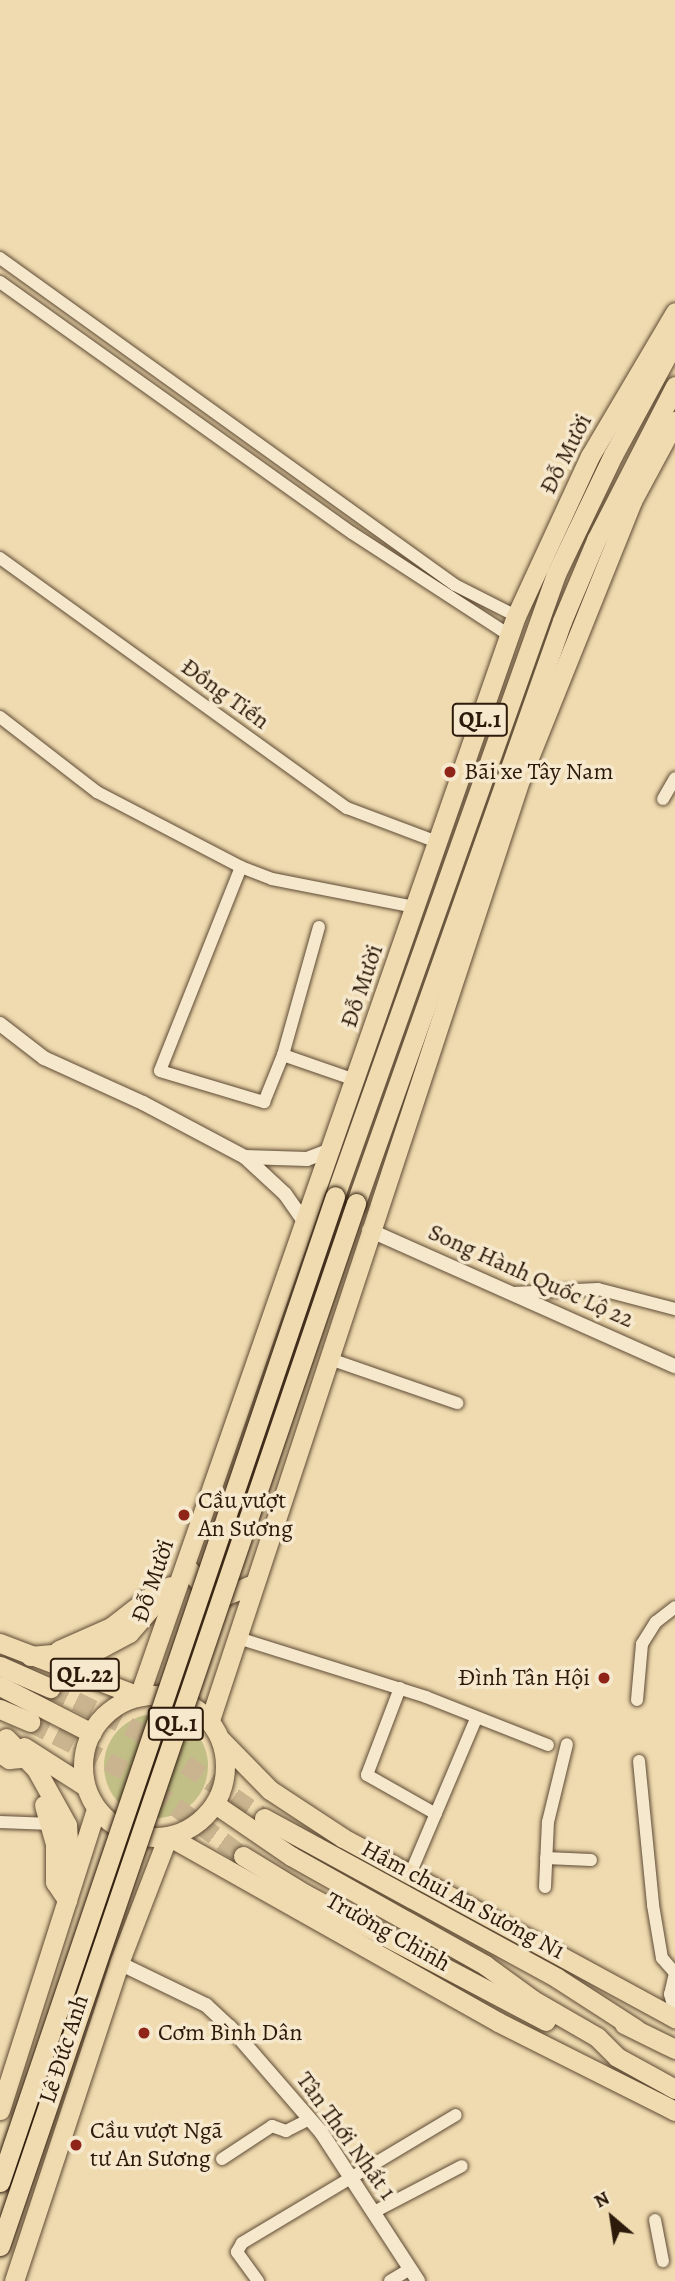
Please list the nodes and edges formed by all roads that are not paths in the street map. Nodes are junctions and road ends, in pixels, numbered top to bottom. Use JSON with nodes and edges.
{"nodes":[{"id":1,"x":0,"y":258,"type":"edge"},
{"id":2,"x":0,"y":282,"type":"edge"},
{"id":3,"x":675,"y":312,"type":"edge"},
{"id":4,"x":675,"y":341,"type":"edge"},
{"id":5,"x":675,"y":387,"type":"edge"},
{"id":6,"x":675,"y":421,"type":"edge"},
{"id":7,"x":0,"y":558,"type":"edge"},
{"id":8,"x":463,"y":590,"type":"junction"},
{"id":9,"x":457,"y":603,"type":"junction"},
{"id":10,"x":516,"y":616,"type":"junction"},
{"id":11,"x":509,"y":635,"type":"junction"},
{"id":12,"x":0,"y":717,"type":"edge"},
{"id":13,"x":675,"y":778,"type":"edge"},
{"id":14,"x":663,"y":799,"type":"dead end"},
{"id":15,"x":437,"y":842,"type":"junction"},
{"id":16,"x":241,"y":867,"type":"junction"},
{"id":17,"x":415,"y":907,"type":"junction"},
{"id":18,"x":319,"y":927,"type":"dead end"},
{"id":19,"x":0,"y":1024,"type":"edge"},
{"id":20,"x":284,"y":1055,"type":"junction"},
{"id":21,"x":355,"y":1080,"type":"junction"},
{"id":22,"x":413,"y":1100,"type":"junction"},
{"id":23,"x":362,"y":1119,"type":"junction"},
{"id":24,"x":333,"y":1149,"type":"junction"},
{"id":25,"x":376,"y":1153,"type":"junction"},
{"id":26,"x":245,"y":1157,"type":"junction"},
{"id":27,"x":335,"y":1196,"type":"junction"},
{"id":28,"x":306,"y":1224,"type":"junction"},
{"id":29,"x":369,"y":1230,"type":"junction"},
{"id":30,"x":513,"y":1293,"type":"junction"},
{"id":31,"x":675,"y":1309,"type":"edge"},
{"id":32,"x":327,"y":1358,"type":"junction"},
{"id":33,"x":675,"y":1366,"type":"edge"},
{"id":34,"x":457,"y":1403,"type":"dead end"},
{"id":35,"x":185,"y":1565,"type":"junction"},
{"id":36,"x":253,"y":1584,"type":"junction"},
{"id":37,"x":675,"y":1607,"type":"edge"},
{"id":38,"x":235,"y":1637,"type":"junction"},
{"id":39,"x":0,"y":1643,"type":"edge"},
{"id":40,"x":30,"y":1656,"type":"junction"},
{"id":41,"x":0,"y":1666,"type":"edge"},
{"id":42,"x":0,"y":1686,"type":"edge"},
{"id":43,"x":50,"y":1688,"type":"tunnel mouth"},
{"id":44,"x":400,"y":1688,"type":"junction"},
{"id":45,"x":139,"y":1696,"type":"junction"},
{"id":46,"x":637,"y":1700,"type":"dead end"},
{"id":47,"x":0,"y":1709,"type":"edge"},
{"id":48,"x":476,"y":1719,"type":"junction"},
{"id":49,"x":210,"y":1720,"type":"junction"},
{"id":50,"x":30,"y":1722,"type":"tunnel mouth"},
{"id":51,"x":92,"y":1732,"type":"junction"},
{"id":52,"x":221,"y":1740,"type":"junction"},
{"id":53,"x":567,"y":1744,"type":"dead end"},
{"id":54,"x":548,"y":1745,"type":"dead end"},
{"id":55,"x":14,"y":1750,"type":"edge"},
{"id":56,"x":639,"y":1761,"type":"dead end"},
{"id":57,"x":85,"y":1786,"type":"junction"},
{"id":58,"x":215,"y":1804,"type":"junction"},
{"id":59,"x":96,"y":1809,"type":"junction"},
{"id":60,"x":436,"y":1814,"type":"junction"},
{"id":61,"x":264,"y":1818,"type":"tunnel mouth"},
{"id":62,"x":0,"y":1822,"type":"edge"},
{"id":63,"x":52,"y":1825,"type":"junction"},
{"id":64,"x":168,"y":1836,"type":"junction"},
{"id":65,"x":243,"y":1856,"type":"tunnel mouth"},
{"id":66,"x":546,"y":1858,"type":"junction"},
{"id":67,"x":591,"y":1860,"type":"dead end"},
{"id":68,"x":411,"y":1872,"type":"junction"},
{"id":69,"x":545,"y":1887,"type":"dead end"},
{"id":70,"x":67,"y":1900,"type":"junction"},
{"id":71,"x":134,"y":1921,"type":"junction"},
{"id":72,"x":118,"y":1963,"type":"junction"},
{"id":73,"x":485,"y":1965,"type":"junction"},
{"id":74,"x":618,"y":1990,"type":"junction"},
{"id":75,"x":675,"y":2016,"type":"edge"},
{"id":76,"x":636,"y":2029,"type":"junction"},
{"id":77,"x":675,"y":2039,"type":"edge"},
{"id":78,"x":675,"y":2049,"type":"edge"},
{"id":79,"x":617,"y":2057,"type":"junction"},
{"id":80,"x":587,"y":2064,"type":"junction"},
{"id":81,"x":652,"y":2076,"type":"junction"},
{"id":82,"x":675,"y":2089,"type":"edge"},
{"id":83,"x":0,"y":2110,"type":"edge"},
{"id":84,"x":675,"y":2110,"type":"edge"},
{"id":85,"x":456,"y":2115,"type":"dead end"},
{"id":86,"x":310,"y":2119,"type":"junction"},
{"id":87,"x":222,"y":2159,"type":"dead end"},
{"id":88,"x":462,"y":2166,"type":"dead end"},
{"id":89,"x":350,"y":2175,"type":"junction"},
{"id":90,"x":0,"y":2182,"type":"edge"},
{"id":91,"x":374,"y":2211,"type":"junction"},
{"id":92,"x":655,"y":2220,"type":"dead end"},
{"id":93,"x":0,"y":2246,"type":"edge"},
{"id":94,"x":663,"y":2261,"type":"dead end"},
{"id":95,"x":414,"y":2275,"type":"edge"},
{"id":96,"x":14,"y":2281,"type":"edge"},
{"id":97,"x":258,"y":2281,"type":"edge"},
{"id":98,"x":390,"y":2281,"type":"edge"}],
"edges":[{"from":1,"to":8,"type":"street"},
{"from":2,"to":9,"type":"street"},
{"from":3,"to":10,"type":"main road","name":"Đỗ Mười","number":"QL.1"},
{"from":4,"to":23,"type":"main road","name":"Đỗ Mười","number":"QL.1"},
{"from":5,"to":25,"type":"main road","number":"QL.1"},
{"from":6,"to":22,"type":"main road","number":"QL.1"},
{"from":7,"to":15,"type":"street","name":"Đồng Tiến"},
{"from":8,"to":9,"type":"street"},
{"from":8,"to":10,"type":"street"},
{"from":9,"to":11,"type":"street"},
{"from":10,"to":11,"type":"main road","name":"Đỗ Mười","number":"QL.1"},
{"from":11,"to":15,"type":"main road","name":"Đỗ Mười","number":"QL.1"},
{"from":12,"to":16,"type":"street"},
{"from":13,"to":14,"type":"street"},
{"from":15,"to":17,"type":"main road","name":"Đỗ Mười","number":"QL.1"},
{"from":16,"to":17,"type":"street"},
{"from":16,"to":20,"type":"street"},
{"from":17,"to":21,"type":"main road","name":"Đỗ Mười","number":"QL.1"},
{"from":18,"to":20,"type":"street"},
{"from":19,"to":26,"type":"street"},
{"from":20,"to":21,"type":"street"},
{"from":21,"to":24,"type":"main road","name":"Đỗ Mười","number":"QL.1"},
{"from":22,"to":25,"type":"main road"},
{"from":22,"to":29,"type":"main road","number":"QL.1"},
{"from":23,"to":24,"type":"main road","number":"QL.1"},
{"from":23,"to":27,"type":"main road","name":"Đỗ Mười","number":"QL.1"},
{"from":24,"to":26,"type":"street"},
{"from":24,"to":27,"type":"main road"},
{"from":24,"to":28,"type":"main road","name":"Đỗ Mười","number":"QL.1"},
{"from":25,"to":29,"type":"main road","number":"QL.1"},
{"from":25,"to":93,"type":"main road","number":"QL.1","bridge":true},
{"from":26,"to":28,"type":"street"},
{"from":27,"to":90,"type":"main road","number":"QL.1","bridge":true},
{"from":28,"to":35,"type":"main road","name":"Đỗ Mười","number":"QL.1"},
{"from":29,"to":30,"type":"street","name":"Song Hành Quốc Lộ 22"},
{"from":29,"to":32,"type":"main road","number":"QL.1"},
{"from":30,"to":31,"type":"street"},
{"from":30,"to":33,"type":"street","name":"Song Hành Quốc Lộ 22"},
{"from":32,"to":34,"type":"street"},
{"from":32,"to":36,"type":"main road","number":"QL.1"},
{"from":35,"to":36,"type":"main road"},
{"from":35,"to":40,"type":"main road"},
{"from":35,"to":45,"type":"main road","name":"Đỗ Mười","number":"QL.1"},
{"from":36,"to":38,"type":"main road","number":"QL.1"},
{"from":37,"to":46,"type":"street"},
{"from":38,"to":44,"type":"street"},
{"from":38,"to":49,"type":"main road","number":"QL.1"},
{"from":39,"to":40,"type":"main road","number":"QL.22"},
{"from":40,"to":45,"type":"main road","number":"QL.22"},
{"from":41,"to":43,"type":"main road"},
{"from":42,"to":51,"type":"main road"},
{"from":44,"to":48,"type":"street"},
{"from":44,"to":60,"type":"street"},
{"from":45,"to":49,"type":"main road"},
{"from":45,"to":51,"type":"main road"},
{"from":47,"to":50,"type":"main road"},
{"from":48,"to":54,"type":"street"},
{"from":48,"to":60,"type":"street"},
{"from":49,"to":52,"type":"main road"},
{"from":51,"to":57,"type":"main road"},
{"from":52,"to":58,"type":"main road"},
{"from":52,"to":68,"type":"main road"},
{"from":53,"to":66,"type":"street"},
{"from":55,"to":57,"type":"main road"},
{"from":55,"to":63,"type":"main road"},
{"from":55,"to":70,"type":"main road"},
{"from":56,"to":75,"type":"street"},
{"from":57,"to":59,"type":"main road"},
{"from":58,"to":64,"type":"main road"},
{"from":58,"to":73,"type":"main road","name":"Trường Chinh"},
{"from":59,"to":64,"type":"main road"},
{"from":59,"to":70,"type":"main road","name":"Lê Đức Anh"},
{"from":60,"to":68,"type":"street"},
{"from":61,"to":76,"type":"main road","name":"Hầm chui An Sương N1"},
{"from":62,"to":63,"type":"street"},
{"from":63,"to":70,"type":"main road"},
{"from":64,"to":71,"type":"main road","name":"Lê Đức Anh"},
{"from":64,"to":80,"type":"main road","name":"Trường Chinh"},
{"from":65,"to":79,"type":"main road"},
{"from":66,"to":67,"type":"street"},
{"from":66,"to":69,"type":"street"},
{"from":68,"to":74,"type":"main road"},
{"from":70,"to":71,"type":"main road"},
{"from":70,"to":83,"type":"main road","name":"Lê Đức Anh"},
{"from":71,"to":72,"type":"main road","name":"Lê Đức Anh"},
{"from":72,"to":86,"type":"street","name":"Tân Thới Nhất 1"},
{"from":72,"to":96,"type":"main road","name":"Lê Đức Anh"},
{"from":73,"to":76,"type":"main road","name":"Trường Chinh"},
{"from":73,"to":79,"type":"main road","name":"Trường Chinh"},
{"from":74,"to":75,"type":"main road"},
{"from":74,"to":77,"type":"main road"},
{"from":76,"to":78,"type":"main road","name":"Trường Chinh"},
{"from":79,"to":81,"type":"main road","name":"Trường Chinh"},
{"from":80,"to":81,"type":"main road","name":"Trường Chinh"},
{"from":80,"to":84,"type":"main road","name":"Trường Chinh"},
{"from":81,"to":82,"type":"main road","name":"Trường Chinh"},
{"from":85,"to":89,"type":"street"},
{"from":86,"to":87,"type":"street"},
{"from":86,"to":89,"type":"street","name":"Tân Thới Nhất 1"},
{"from":88,"to":91,"type":"street"},
{"from":89,"to":91,"type":"street","name":"Tân Thới Nhất 1"},
{"from":89,"to":97,"type":"street"},
{"from":91,"to":95,"type":"street","name":"Tân Thới Nhất 1"},
{"from":92,"to":94,"type":"street"},
{"from":95,"to":98,"type":"street"}]}
